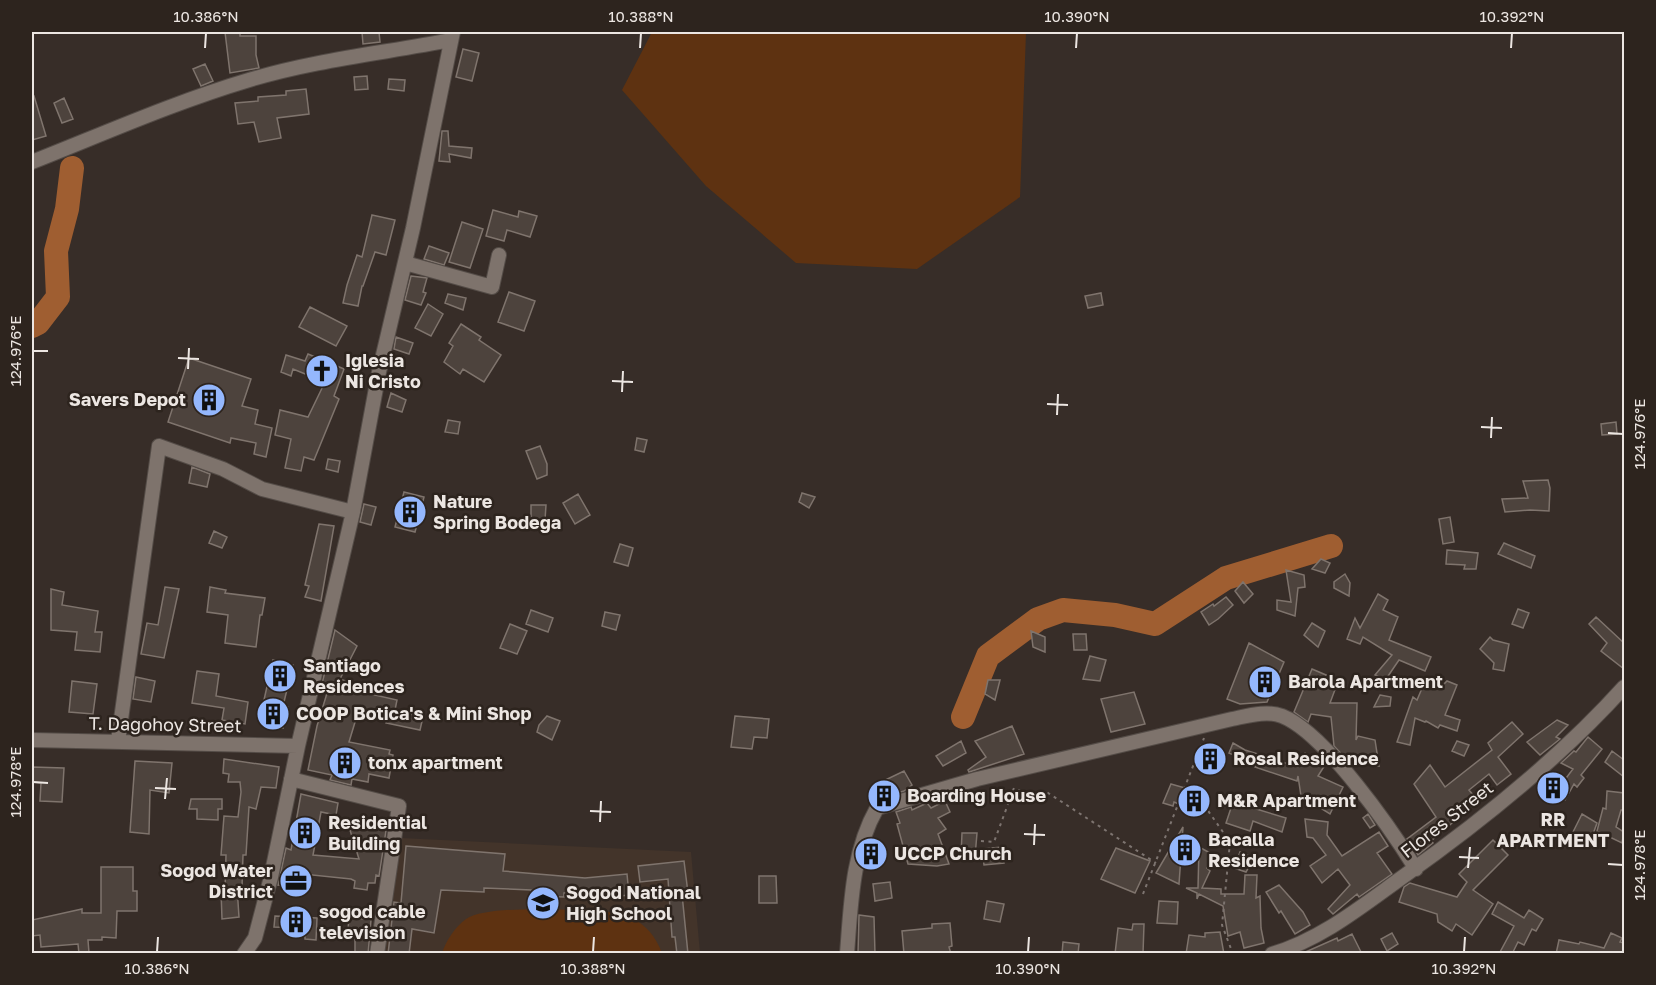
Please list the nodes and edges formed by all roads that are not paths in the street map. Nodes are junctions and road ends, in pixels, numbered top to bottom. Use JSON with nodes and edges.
{"nodes":[{"id":1,"x":452,"y":36,"type":"edge"},
{"id":2,"x":32,"y":162,"type":"edge"},
{"id":3,"x":500,"y":255,"type":"dead end"},
{"id":4,"x":405,"y":263,"type":"junction"},
{"id":5,"x":353,"y":512,"type":"junction"},
{"id":6,"x":1624,"y":687,"type":"edge"},
{"id":7,"x":32,"y":740,"type":"edge"},
{"id":8,"x":118,"y":741,"type":"junction"},
{"id":9,"x":298,"y":746,"type":"junction"},
{"id":10,"x":291,"y":779,"type":"junction"},
{"id":11,"x":1416,"y":869,"type":"junction"},
{"id":12,"x":244,"y":954,"type":"edge"},
{"id":13,"x":377,"y":954,"type":"edge"},
{"id":14,"x":847,"y":954,"type":"edge"},
{"id":15,"x":1272,"y":954,"type":"edge"}],
"edges":[{"from":1,"to":2,"type":"street"},
{"from":1,"to":4,"type":"street"},
{"from":3,"to":4,"type":"street"},
{"from":4,"to":5,"type":"street"},
{"from":5,"to":8,"type":"street"},
{"from":5,"to":9,"type":"street"},
{"from":6,"to":11,"type":"street","name":"Flores Street"},
{"from":7,"to":8,"type":"street","name":"T. Dagohoy Street"},
{"from":8,"to":9,"type":"street","name":"T. Dagohoy Street"},
{"from":9,"to":10,"type":"street"},
{"from":10,"to":12,"type":"street"},
{"from":10,"to":13,"type":"street"},
{"from":11,"to":14,"type":"street"},
{"from":11,"to":15,"type":"street","name":"Flores Street"}]}
